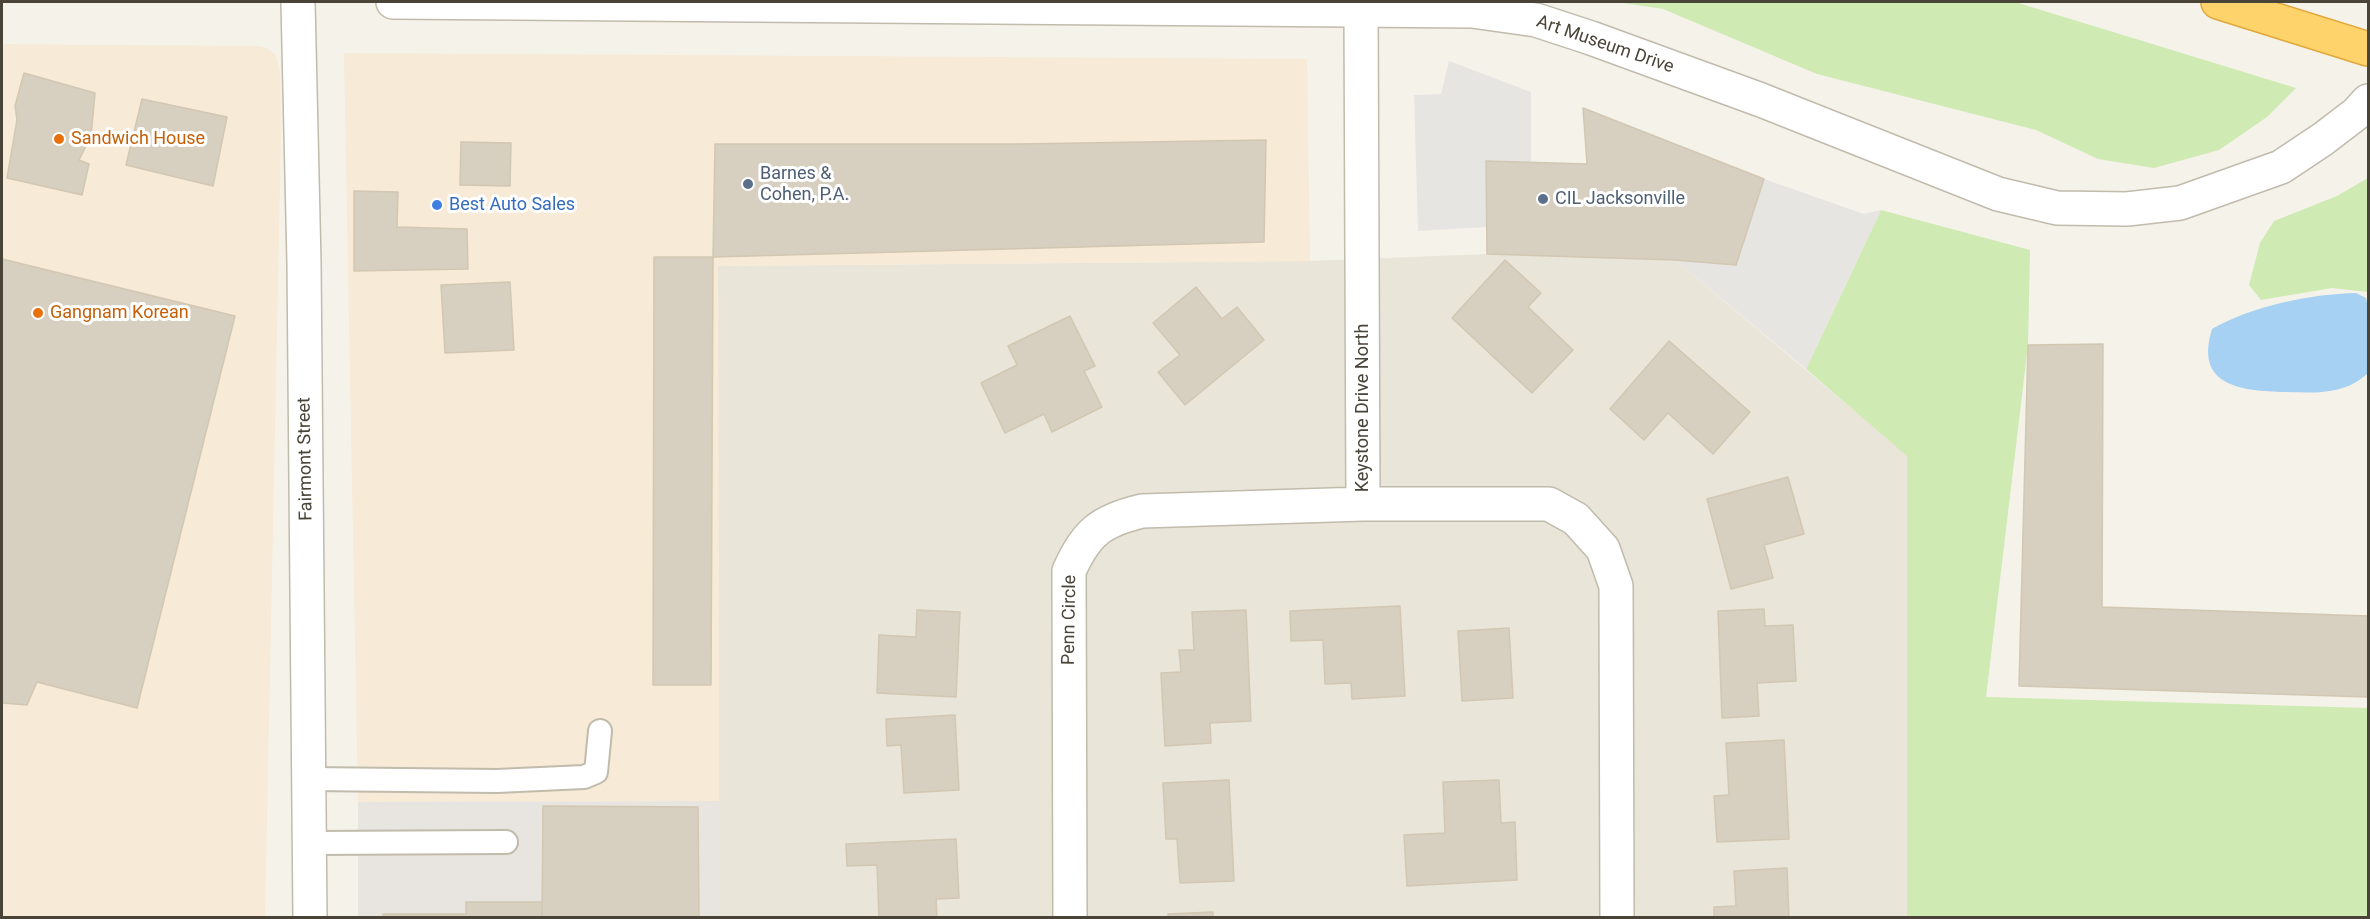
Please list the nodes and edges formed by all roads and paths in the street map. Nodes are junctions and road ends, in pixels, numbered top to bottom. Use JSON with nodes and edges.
{"nodes":[{"id":1,"x":298,"y":2,"type":"edge"},
{"id":2,"x":393,"y":2,"type":"edge"},
{"id":3,"x":2218,"y":2,"type":"edge"},
{"id":4,"x":1361,"y":9,"type":"junction"},
{"id":5,"x":2368,"y":49,"type":"edge"},
{"id":6,"x":2368,"y":101,"type":"edge"},
{"id":7,"x":1363,"y":504,"type":"junction"},
{"id":8,"x":600,"y":731,"type":"dead end"},
{"id":9,"x":309,"y":779,"type":"junction"},
{"id":10,"x":506,"y":842,"type":"dead end"},
{"id":11,"x":310,"y":843,"type":"junction"},
{"id":12,"x":310,"y":918,"type":"edge"},
{"id":13,"x":1070,"y":918,"type":"edge"},
{"id":14,"x":1617,"y":918,"type":"edge"}],
"edges":[{"from":1,"to":9,"type":"street","name":"Fairmont Street"},
{"from":2,"to":4,"type":"street","name":"Art Museum Drive"},
{"from":3,"to":5,"type":"highway"},
{"from":4,"to":6,"type":"street","name":"Art Museum Drive"},
{"from":4,"to":7,"type":"street","name":"Keystone Drive North"},
{"from":7,"to":13,"type":"street","name":"Penn Circle"},
{"from":7,"to":14,"type":"street","name":"Keystone Drive North"},
{"from":8,"to":9,"type":"lane"},
{"from":9,"to":11,"type":"street","name":"Fairmont Street"},
{"from":10,"to":11,"type":"lane"},
{"from":11,"to":12,"type":"street","name":"Fairmont Street"}]}
